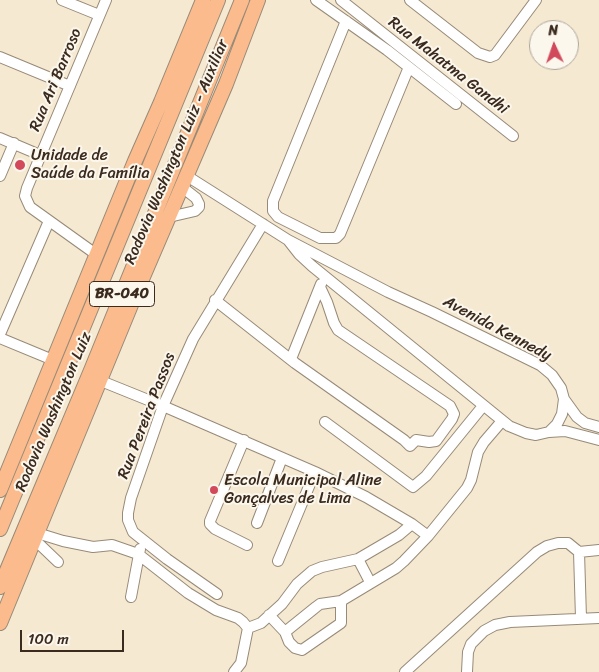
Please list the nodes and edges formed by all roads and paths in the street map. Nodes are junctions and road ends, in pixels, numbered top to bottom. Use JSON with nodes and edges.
{"nodes":[{"id":1,"x":62,"y":0,"type":"edge"},
{"id":2,"x":106,"y":0,"type":"edge"},
{"id":3,"x":203,"y":0,"type":"edge"},
{"id":4,"x":218,"y":0,"type":"edge"},
{"id":5,"x":242,"y":0,"type":"edge"},
{"id":6,"x":258,"y":0,"type":"edge"},
{"id":7,"x":316,"y":0,"type":"edge"},
{"id":8,"x":341,"y":0,"type":"edge"},
{"id":9,"x":410,"y":0,"type":"edge"},
{"id":10,"x":536,"y":0,"type":"edge"},
{"id":11,"x":100,"y":15,"type":"junction"},
{"id":12,"x":346,"y":21,"type":"junction"},
{"id":13,"x":0,"y":57,"type":"edge"},
{"id":14,"x":410,"y":67,"type":"junction"},
{"id":15,"x":70,"y":86,"type":"junction"},
{"id":16,"x":456,"y":104,"type":"dead end"},
{"id":17,"x":513,"y":136,"type":"dead end"},
{"id":18,"x":0,"y":138,"type":"edge"},
{"id":19,"x":14,"y":143,"type":"junction"},
{"id":20,"x":40,"y":155,"type":"junction"},
{"id":21,"x":0,"y":176,"type":"edge"},
{"id":22,"x":184,"y":182,"type":"junction"},
{"id":23,"x":168,"y":217,"type":"junction"},
{"id":24,"x":49,"y":221,"type":"junction"},
{"id":25,"x":263,"y":224,"type":"junction"},
{"id":26,"x":288,"y":240,"type":"junction"},
{"id":27,"x":97,"y":255,"type":"junction"},
{"id":28,"x":331,"y":263,"type":"junction"},
{"id":29,"x":322,"y":282,"type":"junction"},
{"id":30,"x":133,"y":300,"type":"junction"},
{"id":31,"x":215,"y":300,"type":"junction"},
{"id":32,"x":0,"y":334,"type":"edge"},
{"id":33,"x":0,"y":338,"type":"edge"},
{"id":34,"x":291,"y":359,"type":"junction"},
{"id":35,"x":53,"y":360,"type":"junction"},
{"id":36,"x":92,"y":368,"type":"junction"},
{"id":37,"x":101,"y":381,"type":"junction"},
{"id":38,"x":564,"y":400,"type":"junction"},
{"id":39,"x":163,"y":406,"type":"junction"},
{"id":40,"x":483,"y":406,"type":"junction"},
{"id":41,"x":502,"y":420,"type":"junction"},
{"id":42,"x":325,"y":422,"type":"dead end"},
{"id":43,"x":599,"y":427,"type":"edge"},
{"id":44,"x":549,"y":432,"type":"junction"},
{"id":45,"x":244,"y":440,"type":"junction"},
{"id":46,"x":599,"y":440,"type":"edge"},
{"id":47,"x":282,"y":458,"type":"junction"},
{"id":48,"x":315,"y":472,"type":"junction"},
{"id":49,"x":4,"y":473,"type":"edge"},
{"id":50,"x":0,"y":488,"type":"edge"},
{"id":51,"x":257,"y":523,"type":"dead end"},
{"id":52,"x":412,"y":524,"type":"junction"},
{"id":53,"x":0,"y":529,"type":"edge"},
{"id":54,"x":36,"y":536,"type":"junction"},
{"id":55,"x":428,"y":536,"type":"junction"},
{"id":56,"x":143,"y":541,"type":"junction"},
{"id":57,"x":247,"y":545,"type":"dead end"},
{"id":58,"x":579,"y":552,"type":"junction"},
{"id":59,"x":138,"y":554,"type":"junction"},
{"id":60,"x":599,"y":554,"type":"edge"},
{"id":61,"x":358,"y":559,"type":"junction"},
{"id":62,"x":278,"y":561,"type":"dead end"},
{"id":63,"x":58,"y":562,"type":"dead end"},
{"id":64,"x":370,"y":582,"type":"junction"},
{"id":65,"x":0,"y":587,"type":"edge"},
{"id":66,"x":217,"y":594,"type":"dead end"},
{"id":67,"x":131,"y":597,"type":"dead end"},
{"id":68,"x":341,"y":601,"type":"junction"},
{"id":69,"x":269,"y":615,"type":"junction"},
{"id":70,"x":580,"y":618,"type":"junction"},
{"id":71,"x":599,"y":618,"type":"edge"},
{"id":72,"x":0,"y":623,"type":"edge"},
{"id":73,"x":252,"y":627,"type":"junction"},
{"id":74,"x":285,"y":632,"type":"junction"},
{"id":75,"x":234,"y":672,"type":"edge"},
{"id":76,"x":405,"y":672,"type":"edge"},
{"id":77,"x":467,"y":672,"type":"edge"}],
"edges":[{"from":1,"to":11,"type":"street"},
{"from":2,"to":11,"type":"street","name":"Rua Ari Barroso"},
{"from":3,"to":27,"type":"highway","name":"Rodovia Washington Luiz - Auxiliar"},
{"from":4,"to":53,"type":"highway","name":"Rodovia Washington Luiz","number":"BR-040"},
{"from":5,"to":36,"type":"highway","name":"Rodovia Washington Luiz","number":"BR-040"},
{"from":6,"to":22,"type":"highway","name":"Rodovia Washington Luiz - Auxiliar"},
{"from":7,"to":12,"type":"street"},
{"from":8,"to":17,"type":"street","name":"Rua Mahatma Gandhi"},
{"from":9,"to":10,"type":"street"},
{"from":11,"to":15,"type":"street","name":"Rua Ari Barroso"},
{"from":12,"to":14,"type":"street"},
{"from":12,"to":14,"type":"street"},
{"from":13,"to":15,"type":"street"},
{"from":14,"to":16,"type":"street"},
{"from":15,"to":20,"type":"street","name":"Rua Ari Barroso"},
{"from":18,"to":19,"type":"street"},
{"from":19,"to":20,"type":"street"},
{"from":19,"to":21,"type":"street"},
{"from":20,"to":24,"type":"street","name":"Rua Ari Barroso"},
{"from":22,"to":23,"type":"highway","name":"Rodovia Washington Luiz - Auxiliar"},
{"from":22,"to":23,"type":"street"},
{"from":22,"to":25,"type":"street","name":"Avenida Kennedy"},
{"from":23,"to":30,"type":"highway","name":"Rodovia Washington Luiz - Auxiliar"},
{"from":24,"to":27,"type":"street","name":"Rua Ari Barroso"},
{"from":24,"to":32,"type":"street"},
{"from":25,"to":26,"type":"street","name":"Avenida Kennedy"},
{"from":25,"to":31,"type":"street","name":"Rua Pereira Passos"},
{"from":26,"to":28,"type":"street","name":"Avenida Kennedy"},
{"from":26,"to":29,"type":"street","name":"Avenida Kennedy"},
{"from":27,"to":35,"type":"highway","name":"Rodovia Washington Luiz - Auxiliar"},
{"from":28,"to":29,"type":"street"},
{"from":28,"to":38,"type":"street","name":"Avenida Kennedy"},
{"from":29,"to":34,"type":"street"},
{"from":29,"to":34,"type":"street"},
{"from":29,"to":40,"type":"street","name":"Avenida Kennedy"},
{"from":30,"to":36,"type":"highway"},
{"from":30,"to":37,"type":"highway","name":"Rodovia Washington Luiz - Auxiliar"},
{"from":31,"to":34,"type":"street"},
{"from":31,"to":39,"type":"street","name":"Rua Pereira Passos"},
{"from":33,"to":35,"type":"street"},
{"from":35,"to":49,"type":"highway","name":"Rodovia Washington Luiz - Auxiliar"},
{"from":36,"to":65,"type":"highway","name":"Rodovia Washington Luiz","number":"BR-040"},
{"from":37,"to":39,"type":"street"},
{"from":37,"to":54,"type":"highway","name":"Rodovia Washington Luiz - Auxiliar"},
{"from":38,"to":43,"type":"street","name":"Avenida Kennedy"},
{"from":38,"to":44,"type":"street"},
{"from":39,"to":45,"type":"street"},
{"from":39,"to":56,"type":"street","name":"Rua Pereira Passos"},
{"from":40,"to":41,"type":"street","name":"Avenida Kennedy"},
{"from":40,"to":42,"type":"street"},
{"from":41,"to":44,"type":"street","name":"Avenida Kennedy"},
{"from":41,"to":55,"type":"street"},
{"from":44,"to":46,"type":"street","name":"Avenida Kennedy"},
{"from":45,"to":47,"type":"street"},
{"from":45,"to":57,"type":"street"},
{"from":47,"to":48,"type":"street"},
{"from":47,"to":51,"type":"street"},
{"from":48,"to":52,"type":"street"},
{"from":48,"to":62,"type":"street"},
{"from":49,"to":50,"type":"highway","name":"Rodovia Washington Luiz - Auxiliar"},
{"from":52,"to":55,"type":"street"},
{"from":52,"to":61,"type":"street"},
{"from":54,"to":59,"type":"street"},
{"from":54,"to":63,"type":"street"},
{"from":54,"to":72,"type":"highway","name":"Rodovia Washington Luiz - Auxiliar"},
{"from":55,"to":64,"type":"street"},
{"from":56,"to":59,"type":"street"},
{"from":56,"to":66,"type":"street","name":"Rua Pereira Passos"},
{"from":58,"to":60,"type":"street"},
{"from":58,"to":70,"type":"street"},
{"from":58,"to":76,"type":"street"},
{"from":59,"to":67,"type":"street"},
{"from":59,"to":73,"type":"street"},
{"from":61,"to":64,"type":"street"},
{"from":61,"to":69,"type":"street"},
{"from":64,"to":68,"type":"street"},
{"from":68,"to":74,"type":"street"},
{"from":68,"to":74,"type":"street"},
{"from":69,"to":73,"type":"street"},
{"from":69,"to":74,"type":"street"},
{"from":70,"to":71,"type":"street"},
{"from":70,"to":77,"type":"street"},
{"from":73,"to":75,"type":"street"}]}
